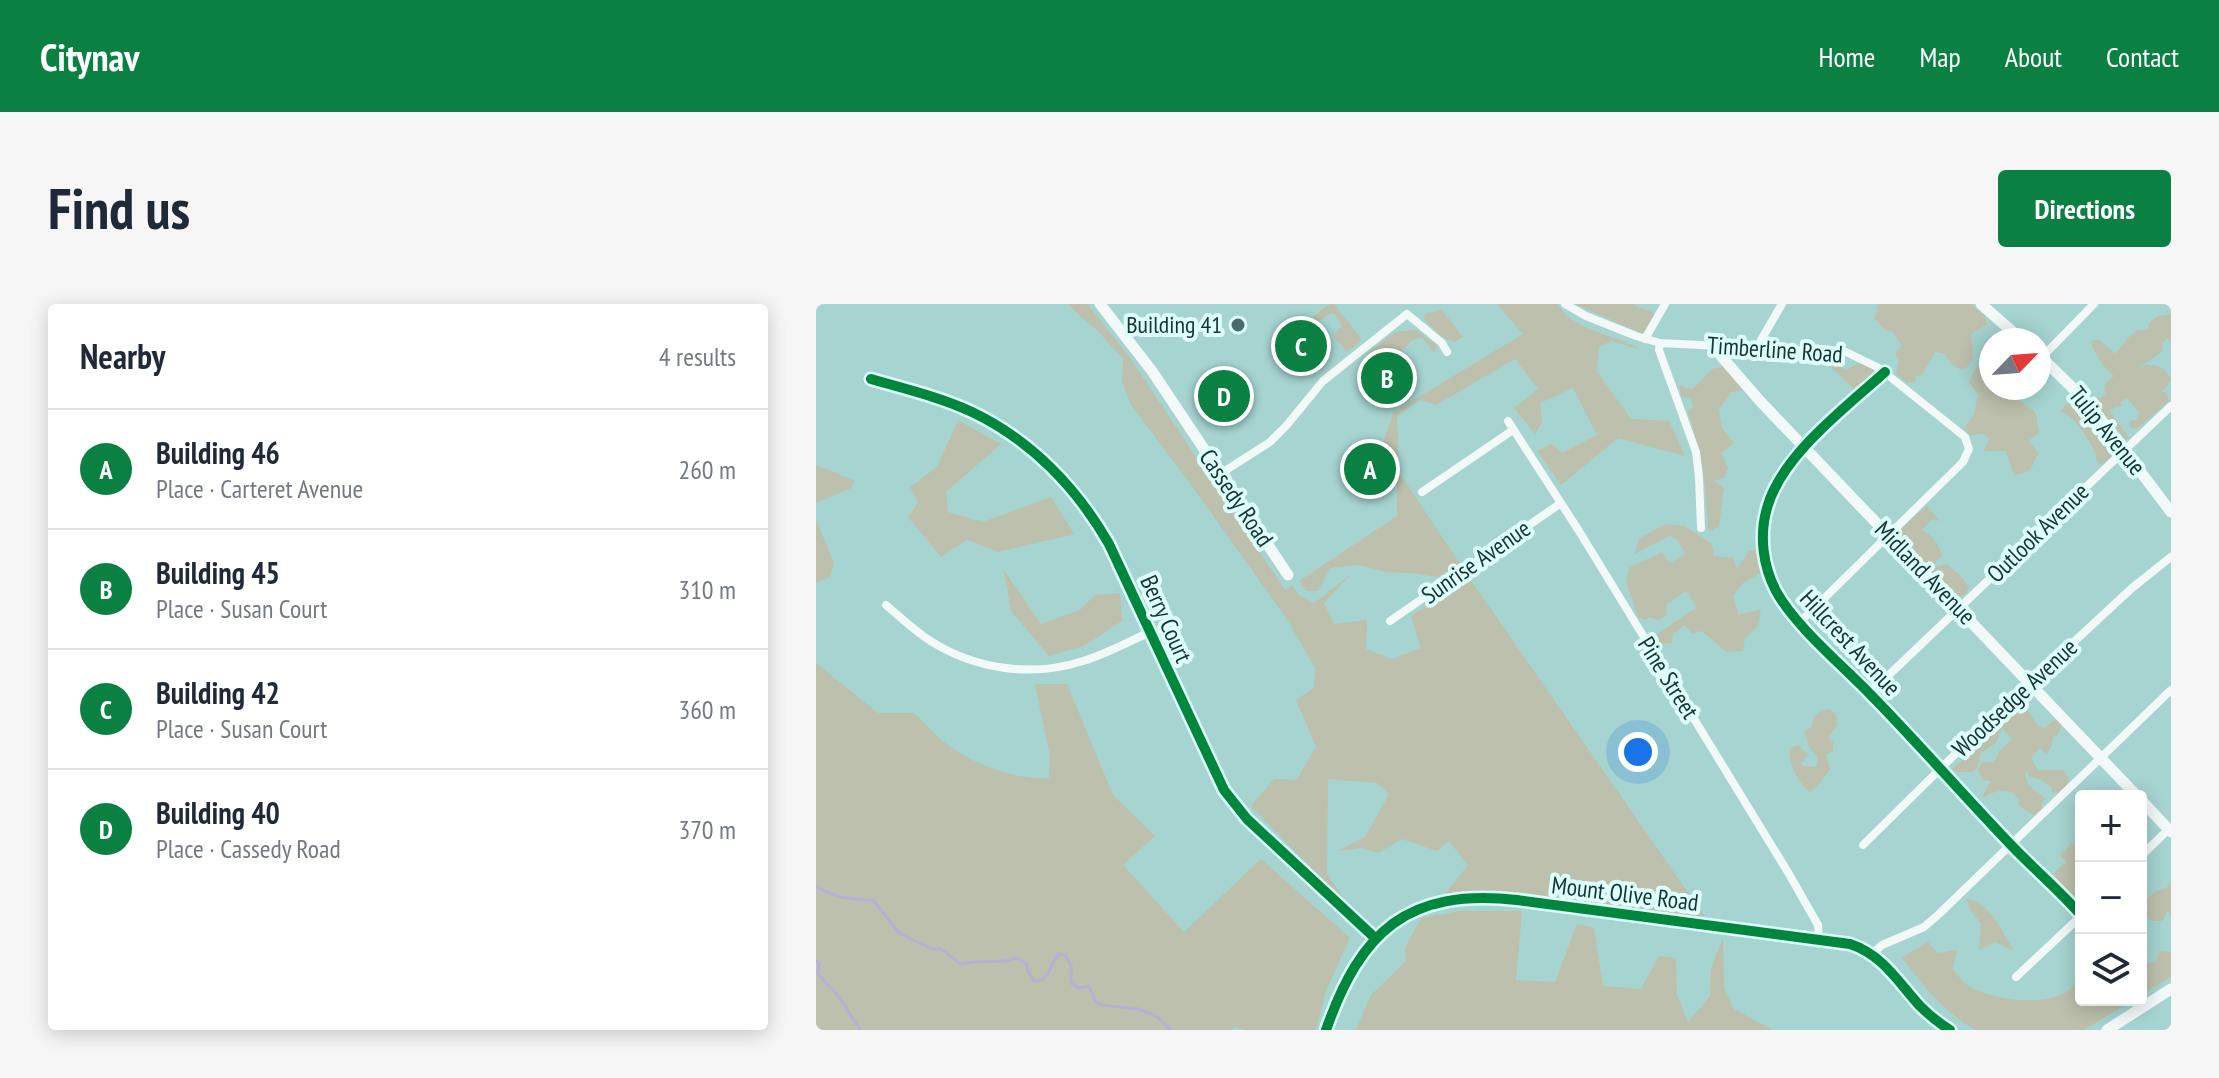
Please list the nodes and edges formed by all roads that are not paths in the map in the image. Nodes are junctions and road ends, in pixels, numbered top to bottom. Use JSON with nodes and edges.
{"nodes":[{"id":1,"x":1100,"y":304,"type":"edge"},
{"id":2,"x":1565,"y":304,"type":"edge"},
{"id":3,"x":1665,"y":304,"type":"edge"},
{"id":4,"x":1782,"y":304,"type":"edge"},
{"id":5,"x":1981,"y":304,"type":"edge"},
{"id":6,"x":2094,"y":304,"type":"edge"},
{"id":7,"x":2008,"y":328,"type":"edge"},
{"id":8,"x":1645,"y":339,"type":"junction"},
{"id":9,"x":1660,"y":343,"type":"junction"},
{"id":10,"x":2051,"y":345,"type":"edge"},
{"id":11,"x":1721,"y":347,"type":"junction"},
{"id":12,"x":1760,"y":348,"type":"junction"},
{"id":13,"x":1447,"y":352,"type":"dead end"},
{"id":14,"x":2051,"y":367,"type":"edge"},
{"id":15,"x":1885,"y":372,"type":"junction"},
{"id":16,"x":871,"y":379,"type":"dead end"},
{"id":17,"x":2171,"y":406,"type":"edge"},
{"id":18,"x":1805,"y":446,"type":"junction"},
{"id":19,"x":2126,"y":450,"type":"junction"},
{"id":20,"x":1220,"y":474,"type":"junction"},
{"id":21,"x":1422,"y":492,"type":"dead end"},
{"id":22,"x":1561,"y":503,"type":"junction"},
{"id":23,"x":2171,"y":512,"type":"edge"},
{"id":24,"x":1701,"y":528,"type":"dead end"},
{"id":25,"x":1889,"y":536,"type":"junction"},
{"id":26,"x":2171,"y":557,"type":"edge"},
{"id":27,"x":1288,"y":575,"type":"dead end"},
{"id":28,"x":886,"y":605,"type":"dead end"},
{"id":29,"x":1959,"y":608,"type":"junction"},
{"id":30,"x":1390,"y":621,"type":"dead end"},
{"id":31,"x":1800,"y":622,"type":"junction"},
{"id":32,"x":1150,"y":632,"type":"junction"},
{"id":33,"x":2031,"y":683,"type":"junction"},
{"id":34,"x":2171,"y":690,"type":"edge"},
{"id":35,"x":1870,"y":693,"type":"junction"},
{"id":36,"x":2101,"y":757,"type":"junction"},
{"id":37,"x":1941,"y":768,"type":"junction"},
{"id":38,"x":2132,"y":790,"type":"edge"},
{"id":39,"x":2147,"y":806,"type":"edge"},
{"id":40,"x":2170,"y":830,"type":"edge"},
{"id":41,"x":2011,"y":844,"type":"junction"},
{"id":42,"x":1863,"y":845,"type":"dead end"},
{"id":43,"x":2147,"y":851,"type":"edge"},
{"id":44,"x":2075,"y":909,"type":"edge"},
{"id":45,"x":2075,"y":921,"type":"edge"},
{"id":46,"x":1375,"y":938,"type":"junction"},
{"id":47,"x":1819,"y":939,"type":"junction"},
{"id":48,"x":1872,"y":954,"type":"junction"},
{"id":49,"x":2016,"y":977,"type":"dead end"},
{"id":50,"x":2171,"y":989,"type":"edge"},
{"id":51,"x":1326,"y":1030,"type":"edge"},
{"id":52,"x":1950,"y":1030,"type":"edge"},
{"id":53,"x":2107,"y":1030,"type":"edge"}],
"edges":[{"from":1,"to":20,"type":"street","name":"Cassedy Road"},
{"from":2,"to":8,"type":"street","name":"Timberline Road"},
{"from":3,"to":8,"type":"street"},
{"from":4,"to":12,"type":"street"},
{"from":5,"to":7,"type":"street"},
{"from":6,"to":10,"type":"street"},
{"from":8,"to":9,"type":"street","name":"Timberline Road"},
{"from":9,"to":11,"type":"street","name":"Timberline Road"},
{"from":9,"to":24,"type":"street"},
{"from":11,"to":12,"type":"street","name":"Timberline Road"},
{"from":11,"to":18,"type":"street","name":"Midland Avenue"},
{"from":12,"to":15,"type":"street","name":"Timberline Road"},
{"from":13,"to":20,"type":"street"},
{"from":14,"to":19,"type":"street","name":"Tulip Avenue"},
{"from":15,"to":18,"type":"street","name":"Hillcrest Avenue"},
{"from":15,"to":25,"type":"street","name":"Timberline Road"},
{"from":16,"to":32,"type":"street","name":"Berry Court"},
{"from":17,"to":19,"type":"street","name":"Outlook Avenue"},
{"from":18,"to":25,"type":"street","name":"Midland Avenue"},
{"from":18,"to":31,"type":"street","name":"Hillcrest Avenue"},
{"from":19,"to":23,"type":"street","name":"Tulip Avenue"},
{"from":19,"to":29,"type":"street","name":"Outlook Avenue"},
{"from":20,"to":27,"type":"street","name":"Cassedy Road"},
{"from":21,"to":22,"type":"street","name":"Pine Street"},
{"from":22,"to":30,"type":"street","name":"Sunrise Avenue"},
{"from":22,"to":47,"type":"street","name":"Pine Street"},
{"from":25,"to":29,"type":"street","name":"Midland Avenue"},
{"from":25,"to":31,"type":"street"},
{"from":26,"to":33,"type":"street","name":"Woodsedge Avenue"},
{"from":28,"to":32,"type":"street"},
{"from":29,"to":33,"type":"street","name":"Midland Avenue"},
{"from":29,"to":35,"type":"street","name":"Outlook Avenue"},
{"from":31,"to":35,"type":"street","name":"Hillcrest Avenue"},
{"from":32,"to":46,"type":"street","name":"Berry Court"},
{"from":33,"to":36,"type":"street","name":"Midland Avenue"},
{"from":33,"to":37,"type":"street","name":"Woodsedge Avenue"},
{"from":34,"to":36,"type":"street"},
{"from":35,"to":37,"type":"street","name":"Hillcrest Avenue"},
{"from":36,"to":38,"type":"street","name":"Midland Avenue"},
{"from":36,"to":41,"type":"street"},
{"from":37,"to":41,"type":"street","name":"Hillcrest Avenue"},
{"from":37,"to":42,"type":"street","name":"Woodsedge Avenue"},
{"from":39,"to":40,"type":"street","name":"Midland Avenue"},
{"from":40,"to":43,"type":"street"},
{"from":41,"to":44,"type":"street","name":"Hillcrest Avenue"},
{"from":41,"to":48,"type":"street"},
{"from":45,"to":49,"type":"street"},
{"from":46,"to":47,"type":"street","name":"Mount Olive Road"},
{"from":46,"to":51,"type":"street","name":"Mount Olive Road"},
{"from":47,"to":48,"type":"street","name":"Mount Olive Road"},
{"from":48,"to":52,"type":"street","name":"Mount Olive Road"},
{"from":50,"to":53,"type":"street"}]}
